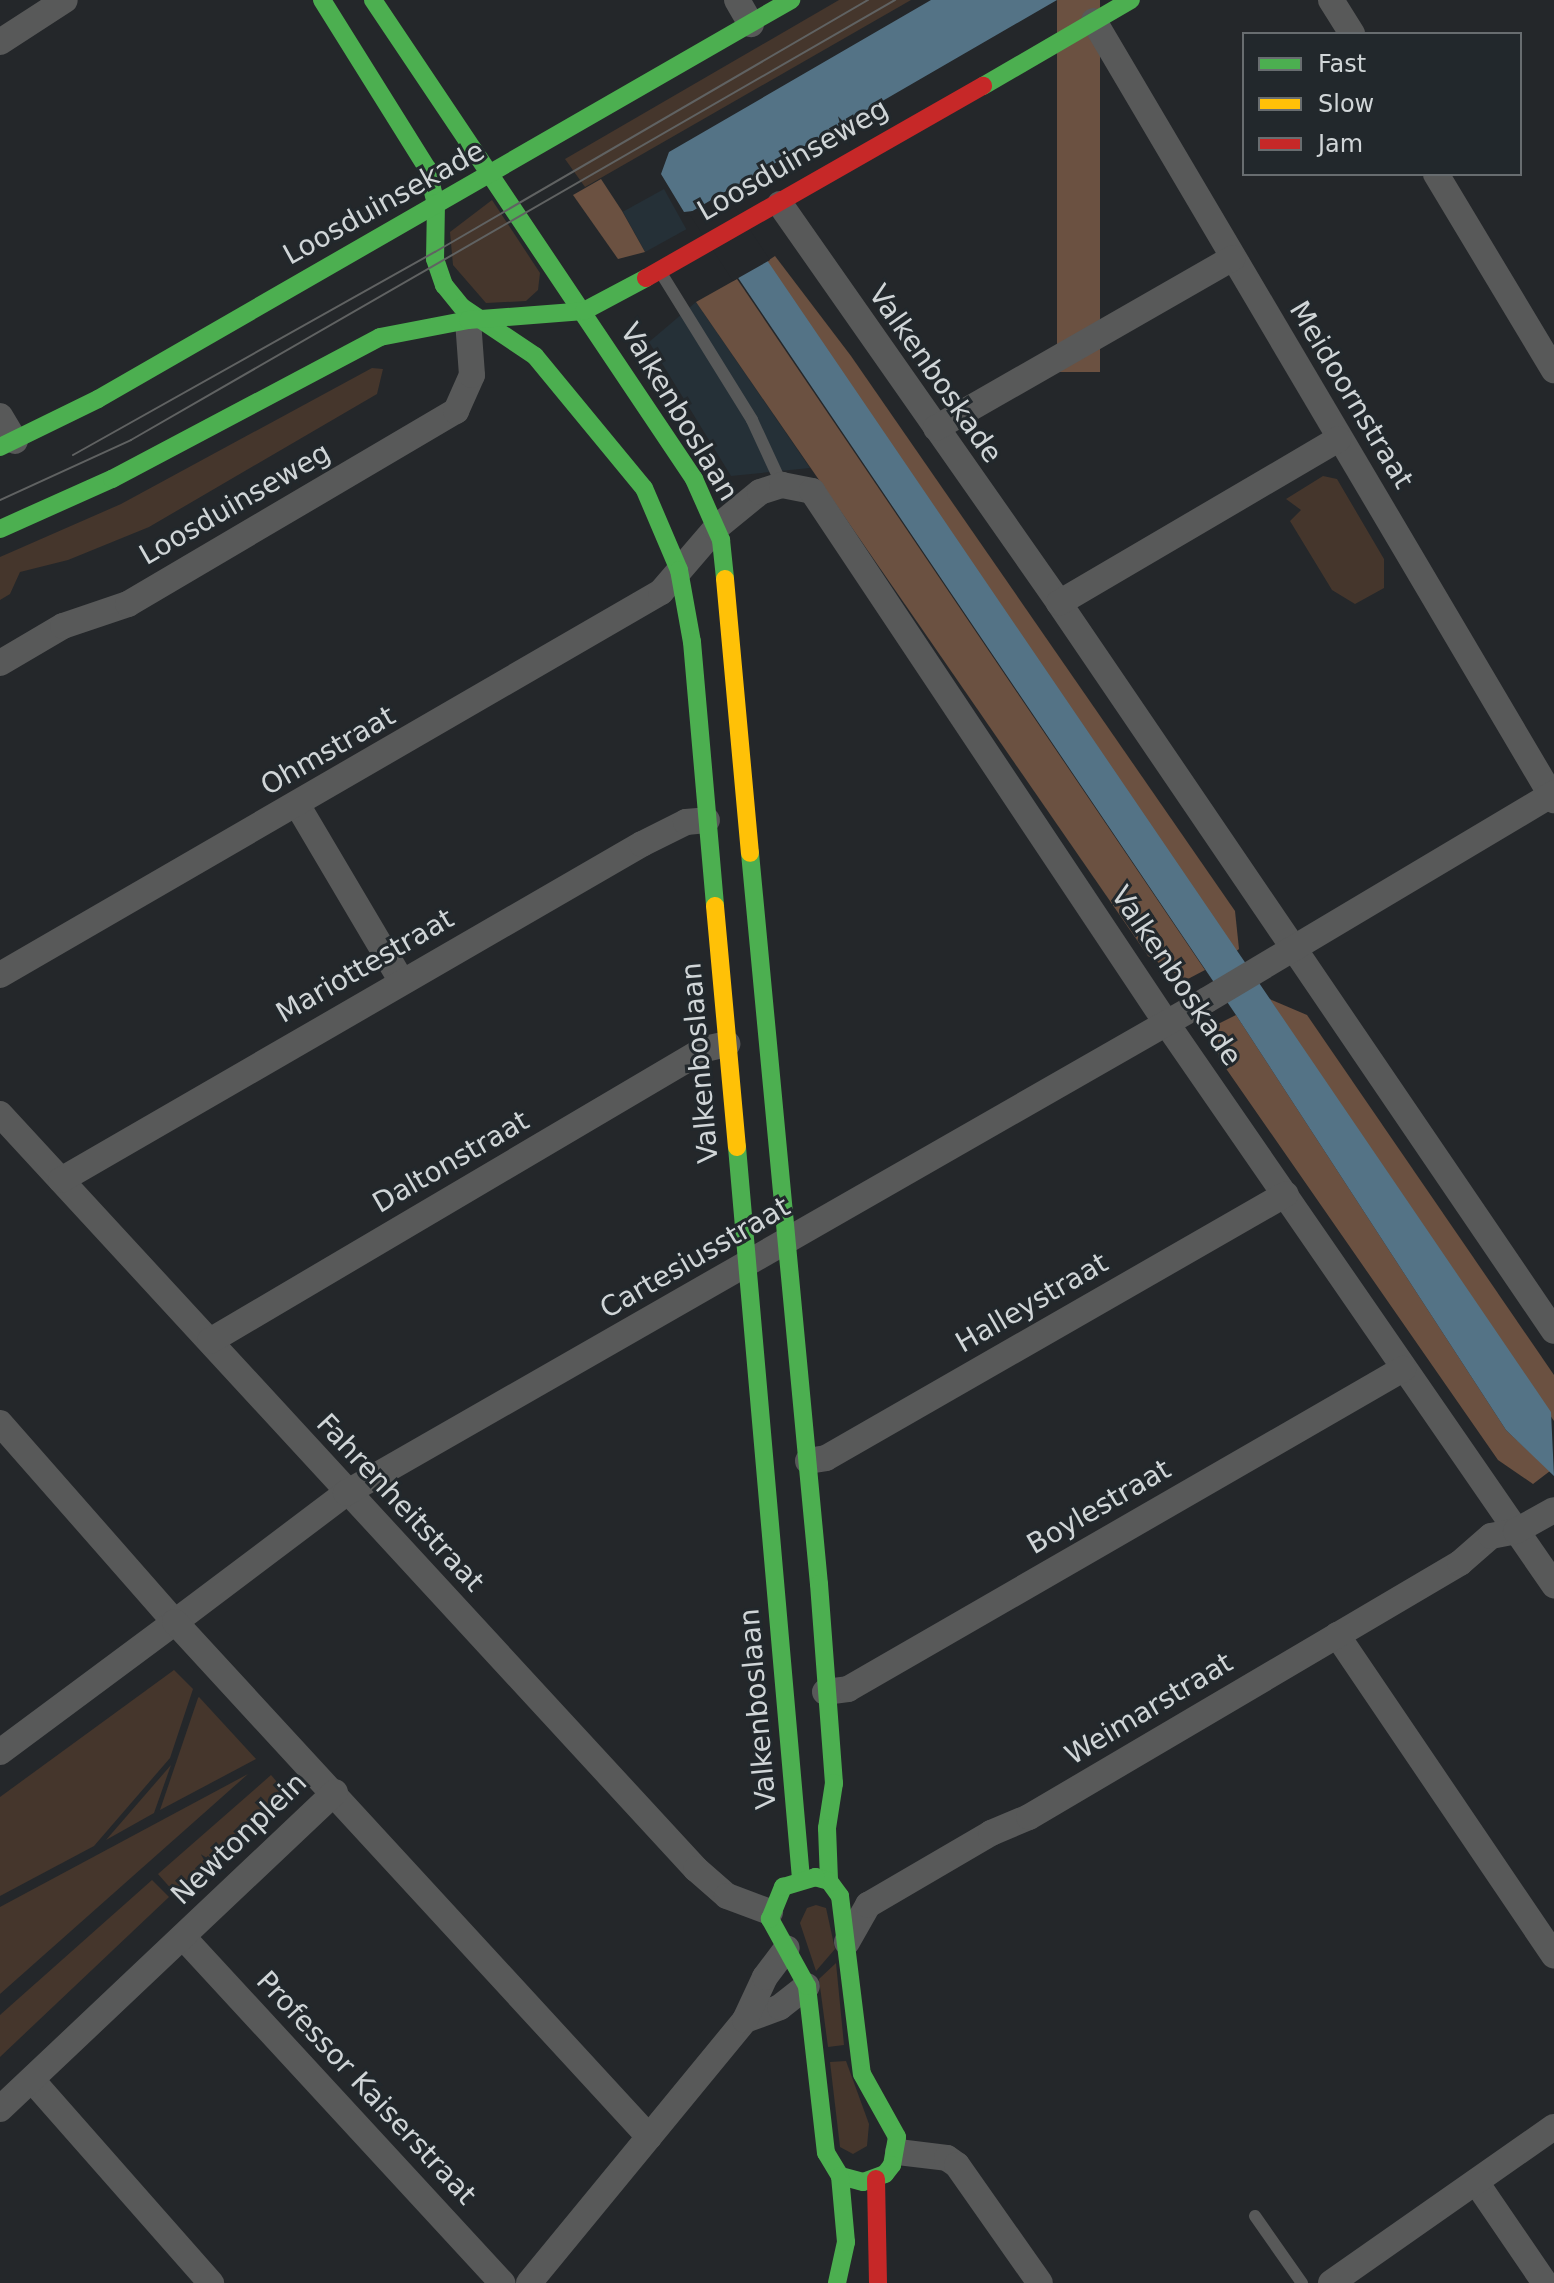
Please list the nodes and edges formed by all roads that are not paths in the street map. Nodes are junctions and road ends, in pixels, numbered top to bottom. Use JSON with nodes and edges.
{"nodes":[{"id":1,"x":65,"y":0,"type":"edge"},
{"id":2,"x":322,"y":0,"type":"edge"},
{"id":3,"x":737,"y":0,"type":"edge"},
{"id":4,"x":791,"y":0,"type":"edge"},
{"id":5,"x":1131,"y":0,"type":"edge"},
{"id":6,"x":1331,"y":0,"type":"edge"},
{"id":7,"x":375,"y":1,"type":"edge"},
{"id":8,"x":1094,"y":21,"type":"junction"},
{"id":9,"x":751,"y":24,"type":"junction"},
{"id":10,"x":338,"y":26,"type":"junction"},
{"id":11,"x":1351,"y":32,"type":"edge"},
{"id":12,"x":0,"y":42,"type":"edge"},
{"id":13,"x":492,"y":174,"type":"junction"},
{"id":14,"x":1437,"y":176,"type":"edge"},
{"id":15,"x":436,"y":203,"type":"junction"},
{"id":16,"x":780,"y":204,"type":"junction"},
{"id":17,"x":1233,"y":258,"type":"junction"},
{"id":18,"x":661,"y":271,"type":"junction"},
{"id":19,"x":584,"y":311,"type":"junction"},
{"id":20,"x":474,"y":320,"type":"junction"},
{"id":21,"x":1546,"y":340,"type":"edge"},
{"id":22,"x":1554,"y":370,"type":"edge"},
{"id":23,"x":0,"y":416,"type":"edge"},
{"id":24,"x":936,"y":428,"type":"junction"},
{"id":25,"x":1339,"y":439,"type":"junction"},
{"id":26,"x":8,"y":444,"type":"edge"},
{"id":27,"x":782,"y":485,"type":"junction"},
{"id":28,"x":716,"y":528,"type":"junction"},
{"id":29,"x":0,"y":529,"type":"edge"},
{"id":30,"x":679,"y":570,"type":"junction"},
{"id":31,"x":1059,"y":603,"type":"junction"},
{"id":32,"x":0,"y":663,"type":"edge"},
{"id":33,"x":1553,"y":796,"type":"edge"},
{"id":34,"x":298,"y":806,"type":"junction"},
{"id":35,"x":707,"y":820,"type":"junction"},
{"id":36,"x":1290,"y":949,"type":"junction"},
{"id":37,"x":0,"y":975,"type":"edge"},
{"id":38,"x":402,"y":982,"type":"junction"},
{"id":39,"x":1167,"y":1024,"type":"junction"},
{"id":40,"x":727,"y":1044,"type":"junction"},
{"id":41,"x":0,"y":1114,"type":"edge"},
{"id":42,"x":61,"y":1180,"type":"junction"},
{"id":43,"x":1286,"y":1194,"type":"junction"},
{"id":44,"x":786,"y":1241,"type":"junction"},
{"id":45,"x":746,"y":1267,"type":"junction"},
{"id":46,"x":1554,"y":1331,"type":"edge"},
{"id":47,"x":210,"y":1341,"type":"junction"},
{"id":48,"x":1403,"y":1369,"type":"junction"},
{"id":49,"x":0,"y":1423,"type":"edge"},
{"id":50,"x":9,"y":1449,"type":"edge"},
{"id":51,"x":808,"y":1461,"type":"junction"},
{"id":52,"x":346,"y":1493,"type":"junction"},
{"id":53,"x":1554,"y":1510,"type":"edge"},
{"id":54,"x":1516,"y":1531,"type":"junction"},
{"id":55,"x":1554,"y":1585,"type":"edge"},
{"id":56,"x":175,"y":1622,"type":"junction"},
{"id":57,"x":1337,"y":1635,"type":"junction"},
{"id":58,"x":825,"y":1692,"type":"junction"},
{"id":59,"x":0,"y":1752,"type":"edge"},
{"id":60,"x":335,"y":1792,"type":"junction"},
{"id":61,"x":801,"y":1878,"type":"junction"},
{"id":62,"x":834,"y":1888,"type":"junction"},
{"id":63,"x":868,"y":1905,"type":"junction"},
{"id":64,"x":770,"y":1912,"type":"junction"},
{"id":65,"x":183,"y":1937,"type":"junction"},
{"id":66,"x":847,"y":1942,"type":"junction"},
{"id":67,"x":787,"y":1948,"type":"junction"},
{"id":68,"x":1554,"y":1956,"type":"edge"},
{"id":69,"x":807,"y":1986,"type":"junction"},
{"id":70,"x":745,"y":2020,"type":"junction"},
{"id":71,"x":32,"y":2080,"type":"junction"},
{"id":72,"x":0,"y":2109,"type":"edge"},
{"id":73,"x":1554,"y":2127,"type":"edge"},
{"id":74,"x":649,"y":2137,"type":"junction"},
{"id":75,"x":898,"y":2152,"type":"junction"},
{"id":76,"x":840,"y":2176,"type":"junction"},
{"id":77,"x":876,"y":2179,"type":"junction"},
{"id":78,"x":1476,"y":2182,"type":"junction"},
{"id":79,"x":1255,"y":2216,"type":"dead end"},
{"id":80,"x":211,"y":2283,"type":"edge"},
{"id":81,"x":502,"y":2283,"type":"edge"},
{"id":82,"x":529,"y":2283,"type":"edge"},
{"id":83,"x":837,"y":2283,"type":"edge"},
{"id":84,"x":878,"y":2283,"type":"edge"},
{"id":85,"x":1040,"y":2283,"type":"edge"},
{"id":86,"x":1302,"y":2283,"type":"edge"},
{"id":87,"x":1331,"y":2283,"type":"edge"},
{"id":88,"x":1545,"y":2283,"type":"edge"}],
"edges":[{"from":1,"to":12,"type":"street"},
{"from":2,"to":10,"type":"street","name":"Valkenboslaan"},
{"from":3,"to":9,"type":"street"},
{"from":4,"to":9,"type":"street","name":"Loosduinsekade"},
{"from":5,"to":8,"type":"street","name":"Loosduinseweg"},
{"from":6,"to":11,"type":"street"},
{"from":7,"to":10,"type":"street"},
{"from":7,"to":13,"type":"street","name":"Valkenboslaan"},
{"from":8,"to":16,"type":"street","name":"Loosduinseweg"},
{"from":8,"to":17,"type":"street","name":"Meidoornstraat"},
{"from":9,"to":13,"type":"street","name":"Loosduinsekade"},
{"from":10,"to":15,"type":"street","name":"Valkenboslaan"},
{"from":13,"to":15,"type":"street","name":"Loosduinsekade"},
{"from":13,"to":19,"type":"street","name":"Valkenboslaan"},
{"from":14,"to":21,"type":"street"},
{"from":15,"to":20,"type":"street","name":"Valkenboslaan"},
{"from":15,"to":26,"type":"street","name":"Loosduinsekade"},
{"from":16,"to":18,"type":"street","name":"Loosduinseweg"},
{"from":16,"to":24,"type":"street","name":"Valkenboskade"},
{"from":17,"to":24,"type":"street"},
{"from":17,"to":25,"type":"street","name":"Meidoornstraat"},
{"from":18,"to":19,"type":"street","name":"Loosduinseweg"},
{"from":18,"to":27,"type":"lane"},
{"from":19,"to":20,"type":"street","name":"Loosduinseweg"},
{"from":19,"to":28,"type":"street","name":"Valkenboslaan"},
{"from":20,"to":29,"type":"street","name":"Loosduinseweg"},
{"from":20,"to":30,"type":"street","name":"Valkenboslaan"},
{"from":20,"to":32,"type":"street","name":"Loosduinseweg"},
{"from":21,"to":22,"type":"street"},
{"from":23,"to":26,"type":"street"},
{"from":24,"to":31,"type":"street","name":"Valkenboskade"},
{"from":25,"to":31,"type":"street"},
{"from":25,"to":33,"type":"street","name":"Meidoornstraat"},
{"from":27,"to":28,"type":"street"},
{"from":27,"to":39,"type":"street","name":"Valkenboskade"},
{"from":28,"to":30,"type":"street","name":"Ohmstraat"},
{"from":28,"to":44,"type":"street","name":"Valkenboslaan"},
{"from":30,"to":34,"type":"street","name":"Ohmstraat"},
{"from":30,"to":35,"type":"street","name":"Valkenboslaan"},
{"from":31,"to":36,"type":"street","name":"Valkenboskade"},
{"from":33,"to":36,"type":"street","name":"Cartesiusstraat"},
{"from":34,"to":37,"type":"street","name":"Ohmstraat"},
{"from":34,"to":38,"type":"street"},
{"from":35,"to":38,"type":"street","name":"Mariottestraat"},
{"from":35,"to":40,"type":"street","name":"Valkenboslaan"},
{"from":36,"to":39,"type":"street","name":"Cartesiusstraat"},
{"from":36,"to":46,"type":"street","name":"Valkenboskade"},
{"from":38,"to":42,"type":"street","name":"Mariottestraat"},
{"from":39,"to":43,"type":"street","name":"Valkenboskade"},
{"from":39,"to":44,"type":"street","name":"Cartesiusstraat"},
{"from":40,"to":45,"type":"street","name":"Valkenboslaan"},
{"from":40,"to":47,"type":"street","name":"Daltonstraat"},
{"from":41,"to":42,"type":"street","name":"Fahrenheitstraat"},
{"from":42,"to":47,"type":"street","name":"Fahrenheitstraat"},
{"from":43,"to":48,"type":"street","name":"Valkenboskade"},
{"from":43,"to":51,"type":"street","name":"Halleystraat"},
{"from":44,"to":45,"type":"street","name":"Cartesiusstraat"},
{"from":44,"to":51,"type":"street","name":"Valkenboslaan"},
{"from":45,"to":52,"type":"street","name":"Cartesiusstraat"},
{"from":45,"to":61,"type":"street","name":"Valkenboslaan"},
{"from":47,"to":52,"type":"street","name":"Fahrenheitstraat"},
{"from":48,"to":54,"type":"street","name":"Valkenboskade"},
{"from":48,"to":58,"type":"street","name":"Boylestraat"},
{"from":49,"to":50,"type":"street","name":"Newtonplein"},
{"from":50,"to":56,"type":"street","name":"Newtonplein"},
{"from":51,"to":58,"type":"street","name":"Valkenboslaan"},
{"from":52,"to":56,"type":"street","name":"Cartesiusstraat"},
{"from":52,"to":64,"type":"street","name":"Fahrenheitstraat"},
{"from":53,"to":54,"type":"street","name":"Weimarstraat"},
{"from":54,"to":55,"type":"street","name":"Valkenboskade"},
{"from":54,"to":57,"type":"street","name":"Weimarstraat"},
{"from":56,"to":59,"type":"street"},
{"from":56,"to":60,"type":"street","name":"Newtonplein"},
{"from":57,"to":63,"type":"street","name":"Weimarstraat"},
{"from":57,"to":68,"type":"street"},
{"from":58,"to":62,"type":"street","name":"Valkenboslaan"},
{"from":60,"to":65,"type":"street","name":"Newtonplein"},
{"from":60,"to":74,"type":"street"},
{"from":61,"to":62,"type":"street"},
{"from":61,"to":64,"type":"street"},
{"from":62,"to":63,"type":"street"},
{"from":62,"to":66,"type":"street","name":"Valkenboslaan"},
{"from":63,"to":66,"type":"street"},
{"from":64,"to":67,"type":"street"},
{"from":65,"to":71,"type":"street","name":"Newtonplein"},
{"from":65,"to":81,"type":"street","name":"Professor Kaiserstraat"},
{"from":66,"to":75,"type":"street","name":"Valkenboslaan"},
{"from":67,"to":69,"type":"street"},
{"from":67,"to":70,"type":"street"},
{"from":69,"to":70,"type":"street"},
{"from":69,"to":76,"type":"street"},
{"from":70,"to":74,"type":"street"},
{"from":71,"to":72,"type":"street","name":"Newtonplein"},
{"from":71,"to":80,"type":"street"},
{"from":73,"to":78,"type":"street"},
{"from":74,"to":82,"type":"street"},
{"from":75,"to":77,"type":"street"},
{"from":75,"to":85,"type":"street"},
{"from":76,"to":77,"type":"street"},
{"from":76,"to":83,"type":"street"},
{"from":77,"to":84,"type":"street"},
{"from":78,"to":87,"type":"street"},
{"from":78,"to":88,"type":"street"},
{"from":79,"to":86,"type":"lane"}]}
